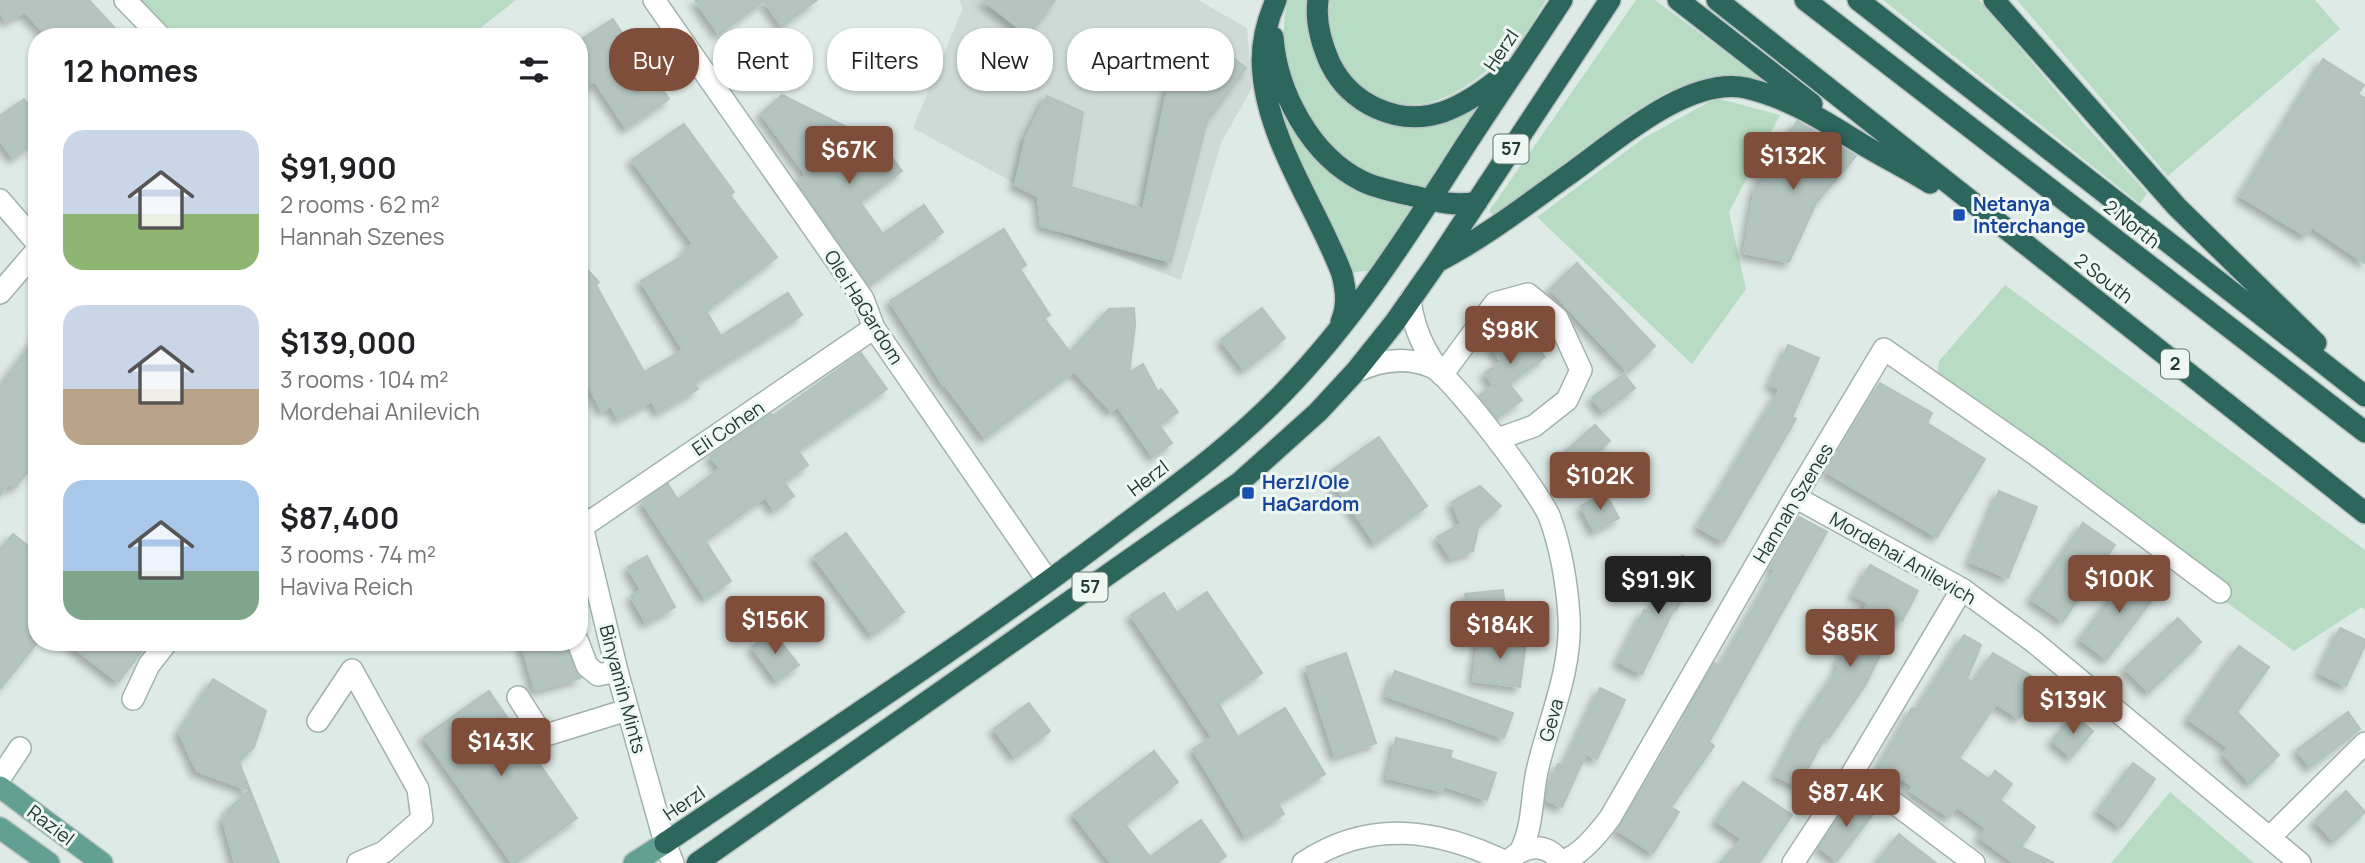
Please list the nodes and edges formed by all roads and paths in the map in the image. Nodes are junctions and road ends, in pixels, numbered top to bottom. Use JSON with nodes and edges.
{"nodes":[{"id":1,"x":125,"y":0,"type":"edge"},
{"id":2,"x":654,"y":0,"type":"edge"},
{"id":3,"x":1276,"y":0,"type":"edge"},
{"id":4,"x":1318,"y":0,"type":"edge"},
{"id":5,"x":1610,"y":0,"type":"edge"},
{"id":6,"x":1678,"y":0,"type":"edge"},
{"id":7,"x":1717,"y":0,"type":"edge"},
{"id":8,"x":1805,"y":0,"type":"edge"},
{"id":9,"x":1858,"y":0,"type":"edge"},
{"id":10,"x":1994,"y":0,"type":"edge"},
{"id":11,"x":1559,"y":6,"type":"edge"},
{"id":12,"x":153,"y":28,"type":"edge"},
{"id":13,"x":1521,"y":59,"type":"junction"},
{"id":14,"x":1863,"y":145,"type":"junction"},
{"id":15,"x":0,"y":200,"type":"edge"},
{"id":16,"x":1431,"y":200,"type":"junction"},
{"id":17,"x":1477,"y":202,"type":"junction"},
{"id":18,"x":1986,"y":214,"type":"junction"},
{"id":19,"x":28,"y":233,"type":"edge"},
{"id":20,"x":1437,"y":262,"type":"junction"},
{"id":21,"x":28,"y":267,"type":"edge"},
{"id":22,"x":0,"y":293,"type":"edge"},
{"id":23,"x":1410,"y":299,"type":"junction"},
{"id":24,"x":874,"y":328,"type":"junction"},
{"id":25,"x":1331,"y":339,"type":"junction"},
{"id":26,"x":1355,"y":372,"type":"junction"},
{"id":27,"x":1442,"y":375,"type":"junction"},
{"id":28,"x":2365,"y":394,"type":"edge"},
{"id":29,"x":2365,"y":432,"type":"edge"},
{"id":30,"x":1498,"y":439,"type":"junction"},
{"id":31,"x":1796,"y":497,"type":"junction"},
{"id":32,"x":2365,"y":513,"type":"edge"},
{"id":33,"x":588,"y":515,"type":"edge"},
{"id":34,"x":588,"y":549,"type":"edge"},
{"id":35,"x":1048,"y":581,"type":"junction"},
{"id":36,"x":1962,"y":589,"type":"junction"},
{"id":37,"x":2220,"y":592,"type":"dead end"},
{"id":38,"x":160,"y":651,"type":"edge"},
{"id":39,"x":581,"y":651,"type":"edge"},
{"id":40,"x":617,"y":671,"type":"junction"},
{"id":41,"x":518,"y":698,"type":"dead end"},
{"id":42,"x":133,"y":699,"type":"dead end"},
{"id":43,"x":627,"y":710,"type":"junction"},
{"id":44,"x":318,"y":722,"type":"dead end"},
{"id":45,"x":2365,"y":743,"type":"edge"},
{"id":46,"x":20,"y":748,"type":"dead end"},
{"id":47,"x":1853,"y":772,"type":"junction"},
{"id":48,"x":0,"y":778,"type":"edge"},
{"id":49,"x":0,"y":787,"type":"edge"},
{"id":50,"x":0,"y":828,"type":"edge"},
{"id":51,"x":2270,"y":837,"type":"junction"},
{"id":52,"x":669,"y":853,"type":"edge"},
{"id":53,"x":1512,"y":859,"type":"edge"},
{"id":54,"x":49,"y":863,"type":"edge"},
{"id":55,"x":102,"y":863,"type":"edge"},
{"id":56,"x":358,"y":863,"type":"edge"},
{"id":57,"x":634,"y":863,"type":"edge"},
{"id":58,"x":697,"y":863,"type":"edge"},
{"id":59,"x":1303,"y":863,"type":"edge"},
{"id":60,"x":1561,"y":863,"type":"edge"},
{"id":61,"x":1793,"y":863,"type":"edge"},
{"id":62,"x":1974,"y":863,"type":"edge"},
{"id":63,"x":2300,"y":863,"type":"edge"}],
"edges":[{"from":1,"to":12,"type":"street"},
{"from":2,"to":24,"type":"street","name":"Olei HaGardom"},
{"from":3,"to":16,"type":"highway"},
{"from":3,"to":25,"type":"highway"},
{"from":4,"to":13,"type":"highway"},
{"from":5,"to":17,"type":"highway","number":"57"},
{"from":6,"to":14,"type":"highway"},
{"from":7,"to":18,"type":"highway","name":"2 South","number":"2"},
{"from":8,"to":29,"type":"highway","name":"2 North"},
{"from":9,"to":28,"type":"highway"},
{"from":10,"to":28,"type":"highway"},
{"from":11,"to":13,"type":"highway","name":"Herzl","number":"57"},
{"from":13,"to":16,"type":"highway","name":"Herzl","number":"57"},
{"from":14,"to":18,"type":"highway"},
{"from":14,"to":20,"type":"highway"},
{"from":15,"to":19,"type":"street"},
{"from":16,"to":17,"type":"highway"},
{"from":16,"to":25,"type":"highway","name":"Herzl","number":"57"},
{"from":17,"to":20,"type":"highway","number":"57"},
{"from":18,"to":32,"type":"highway","name":"2 South","number":"2"},
{"from":20,"to":23,"type":"highway","number":"57"},
{"from":21,"to":22,"type":"street"},
{"from":23,"to":26,"type":"highway","number":"57"},
{"from":23,"to":27,"type":"street","name":"Geva"},
{"from":24,"to":33,"type":"street","name":"Eli Cohen"},
{"from":24,"to":35,"type":"street","name":"Olei HaGardom"},
{"from":25,"to":35,"type":"highway","name":"Herzl","number":"57"},
{"from":26,"to":27,"type":"street","name":"Geva"},
{"from":26,"to":58,"type":"highway","number":"57"},
{"from":27,"to":30,"type":"street","name":"Geva"},
{"from":27,"to":30,"type":"street"},
{"from":30,"to":53,"type":"street","name":"Geva"},
{"from":31,"to":36,"type":"street","name":"Mordehai Anilevich"},
{"from":31,"to":37,"type":"street","name":"Hannah Szenes"},
{"from":31,"to":60,"type":"street","name":"Hannah Szenes"},
{"from":34,"to":40,"type":"street","name":"Binyamin Mints"},
{"from":35,"to":52,"type":"highway","name":"Herzl","number":"57"},
{"from":36,"to":47,"type":"street"},
{"from":36,"to":51,"type":"street","name":"Mordehai Anilevich"},
{"from":38,"to":42,"type":"street"},
{"from":39,"to":40,"type":"street"},
{"from":40,"to":43,"type":"street","name":"Binyamin Mints"},
{"from":41,"to":43,"type":"street"},
{"from":43,"to":52,"type":"street","name":"Binyamin Mints"},
{"from":44,"to":56,"type":"street"},
{"from":45,"to":51,"type":"street"},
{"from":46,"to":48,"type":"street"},
{"from":47,"to":61,"type":"street"},
{"from":47,"to":62,"type":"street"},
{"from":49,"to":55,"type":"main road","name":"Raziel"},
{"from":50,"to":54,"type":"main road","name":"Raziel"},
{"from":51,"to":63,"type":"street","name":"Mordehai Anilevich"},
{"from":52,"to":57,"type":"main road","name":"Herzl"},
{"from":53,"to":59,"type":"street"},
{"from":53,"to":60,"type":"street"}]}
